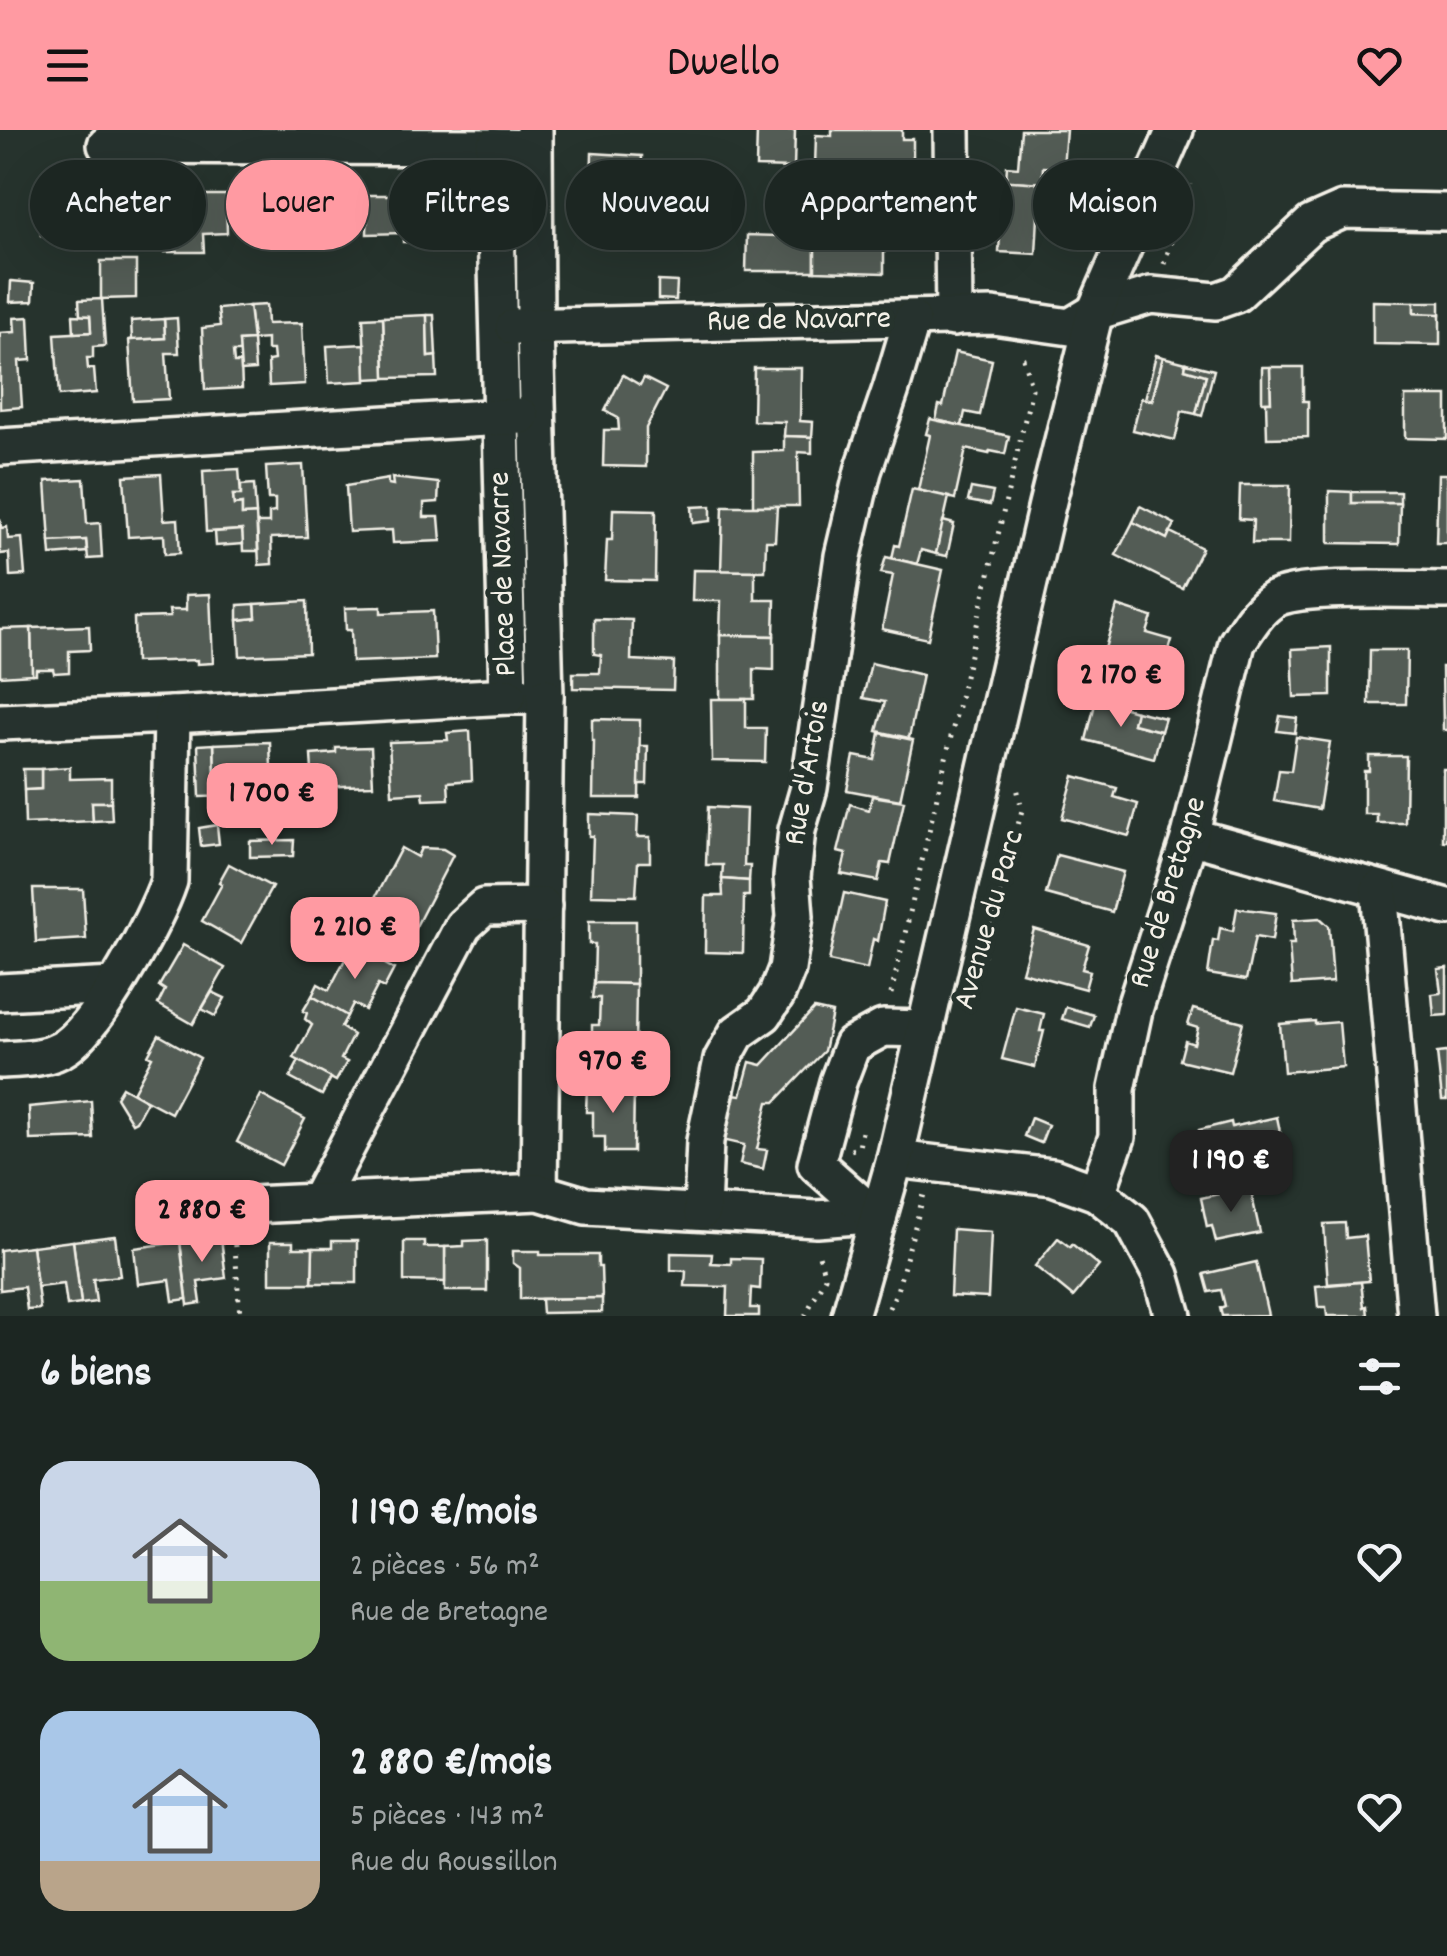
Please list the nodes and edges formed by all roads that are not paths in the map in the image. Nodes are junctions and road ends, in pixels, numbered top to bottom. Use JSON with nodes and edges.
{"nodes":[{"id":1,"x":952,"y":130,"type":"edge"},
{"id":2,"x":1175,"y":130,"type":"edge"},
{"id":3,"x":268,"y":137,"type":"edge"},
{"id":4,"x":534,"y":139,"type":"edge"},
{"id":5,"x":106,"y":146,"type":"dead end"},
{"id":6,"x":494,"y":147,"type":"junction"},
{"id":7,"x":1447,"y":212,"type":"edge"},
{"id":8,"x":1095,"y":312,"type":"junction"},
{"id":9,"x":954,"y":318,"type":"junction"},
{"id":10,"x":912,"y":319,"type":"junction"},
{"id":11,"x":498,"y":328,"type":"junction"},
{"id":12,"x":535,"y":328,"type":"junction"},
{"id":13,"x":537,"y":415,"type":"junction"},
{"id":14,"x":500,"y":417,"type":"junction"},
{"id":15,"x":0,"y":447,"type":"edge"},
{"id":16,"x":1447,"y":590,"type":"edge"},
{"id":17,"x":508,"y":696,"type":"junction"},
{"id":18,"x":545,"y":696,"type":"junction"},
{"id":19,"x":172,"y":716,"type":"junction"},
{"id":20,"x":0,"y":722,"type":"edge"},
{"id":21,"x":1190,"y":836,"type":"junction"},
{"id":22,"x":1379,"y":889,"type":"junction"},
{"id":23,"x":543,"y":906,"type":"junction"},
{"id":24,"x":1447,"y":907,"type":"edge"},
{"id":25,"x":114,"y":986,"type":"junction"},
{"id":26,"x":0,"y":992,"type":"edge"},
{"id":27,"x":926,"y":1029,"type":"junction"},
{"id":28,"x":0,"y":1060,"type":"edge"},
{"id":29,"x":895,"y":1159,"type":"junction"},
{"id":30,"x":539,"y":1192,"type":"junction"},
{"id":31,"x":1097,"y":1193,"type":"junction"},
{"id":32,"x":317,"y":1202,"type":"junction"},
{"id":33,"x":252,"y":1205,"type":"road end"},
{"id":34,"x":702,"y":1212,"type":"junction"},
{"id":35,"x":878,"y":1219,"type":"junction"},
{"id":36,"x":850,"y":1316,"type":"edge"},
{"id":37,"x":1174,"y":1316,"type":"edge"},
{"id":38,"x":1416,"y":1316,"type":"edge"}],
"edges":[{"from":1,"to":9,"type":"street"},
{"from":2,"to":8,"type":"street","name":"Avenue du Parc"},
{"from":3,"to":5,"type":"street"},
{"from":3,"to":6,"type":"street"},
{"from":4,"to":6,"type":"street","name":"Place de Navarre"},
{"from":4,"to":12,"type":"street","name":"Place de Navarre"},
{"from":6,"to":11,"type":"street","name":"Place de Navarre"},
{"from":7,"to":8,"type":"street","name":"Rue de Navarre"},
{"from":8,"to":9,"type":"street","name":"Rue de Navarre"},
{"from":8,"to":27,"type":"street","name":"Avenue du Parc"},
{"from":9,"to":10,"type":"street","name":"Rue de Navarre"},
{"from":10,"to":12,"type":"street","name":"Rue de Navarre"},
{"from":10,"to":34,"type":"street","name":"Rue d'Artois"},
{"from":11,"to":12,"type":"street","name":"Rue de Navarre"},
{"from":11,"to":14,"type":"street","name":"Place de Navarre"},
{"from":12,"to":13,"type":"street","name":"Place de Navarre"},
{"from":13,"to":14,"type":"street"},
{"from":13,"to":18,"type":"street","name":"Place de Navarre"},
{"from":14,"to":15,"type":"street"},
{"from":14,"to":17,"type":"street","name":"Place de Navarre"},
{"from":16,"to":21,"type":"street","name":"Rue de Bretagne"},
{"from":17,"to":18,"type":"street","name":"Place de Navarre"},
{"from":17,"to":19,"type":"street"},
{"from":18,"to":23,"type":"street"},
{"from":19,"to":20,"type":"street"},
{"from":19,"to":25,"type":"street"},
{"from":21,"to":22,"type":"street"},
{"from":21,"to":31,"type":"street","name":"Rue de Bretagne"},
{"from":22,"to":24,"type":"street"},
{"from":22,"to":38,"type":"street"},
{"from":23,"to":30,"type":"street"},
{"from":23,"to":32,"type":"street"},
{"from":25,"to":26,"type":"street"},
{"from":25,"to":28,"type":"street"},
{"from":27,"to":29,"type":"street","name":"Avenue du Parc"},
{"from":27,"to":35,"type":"street"},
{"from":29,"to":31,"type":"street"},
{"from":29,"to":35,"type":"street","name":"Avenue du Parc"},
{"from":30,"to":32,"type":"street"},
{"from":30,"to":34,"type":"street"},
{"from":31,"to":37,"type":"street"},
{"from":32,"to":33,"type":"street"},
{"from":34,"to":35,"type":"street"},
{"from":35,"to":36,"type":"street","name":"Avenue du Parc"}]}
